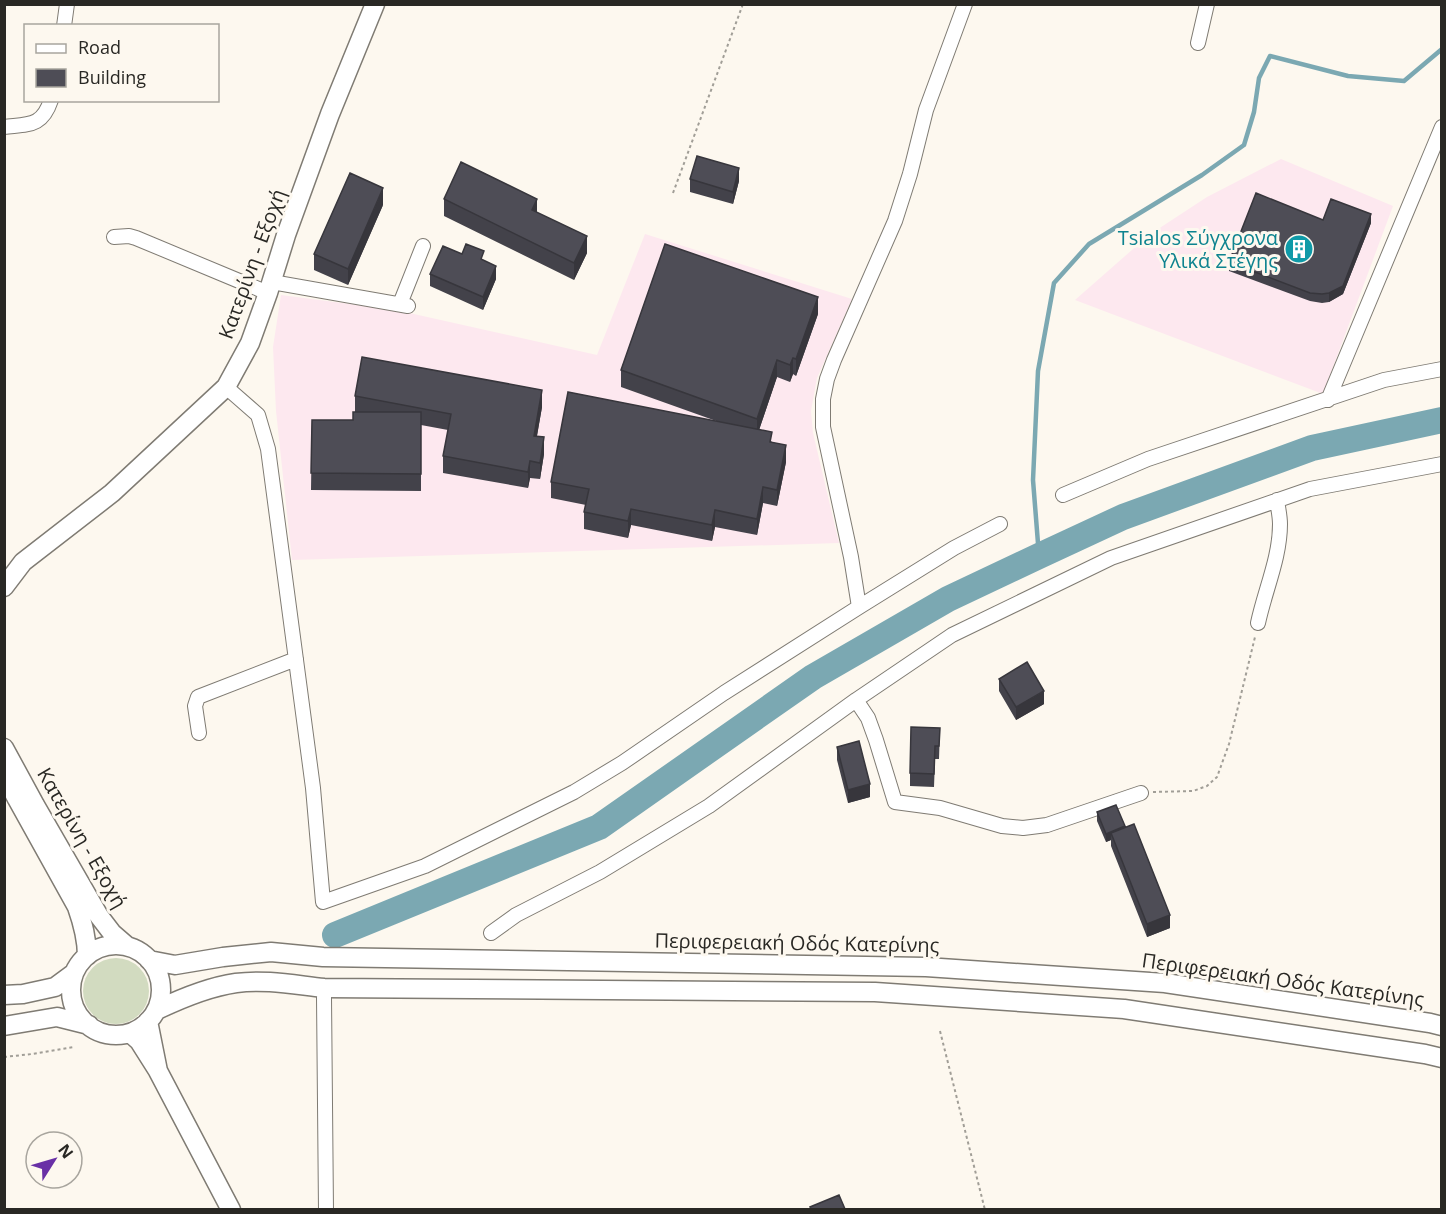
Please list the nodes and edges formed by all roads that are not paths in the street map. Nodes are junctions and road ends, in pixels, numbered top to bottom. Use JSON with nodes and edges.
{"nodes":[{"id":1,"x":67,"y":4,"type":"edge"},
{"id":2,"x":375,"y":4,"type":"edge"},
{"id":3,"x":965,"y":4,"type":"edge"},
{"id":4,"x":1208,"y":4,"type":"edge"},
{"id":5,"x":64,"y":24,"type":"edge"},
{"id":6,"x":1198,"y":43,"type":"dead end"},
{"id":7,"x":50,"y":102,"type":"edge"},
{"id":8,"x":4,"y":127,"type":"edge"},
{"id":9,"x":1442,"y":127,"type":"edge"},
{"id":10,"x":114,"y":237,"type":"dead end"},
{"id":11,"x":423,"y":246,"type":"dead end"},
{"id":12,"x":270,"y":287,"type":"junction"},
{"id":13,"x":1442,"y":369,"type":"edge"},
{"id":14,"x":226,"y":387,"type":"junction"},
{"id":15,"x":1328,"y":400,"type":"junction"},
{"id":16,"x":1442,"y":464,"type":"edge"},
{"id":17,"x":1063,"y":495,"type":"dead end"},
{"id":18,"x":1277,"y":500,"type":"junction"},
{"id":19,"x":1000,"y":524,"type":"dead end"},
{"id":20,"x":23,"y":562,"type":"junction"},
{"id":21,"x":4,"y":569,"type":"edge"},
{"id":22,"x":4,"y":587,"type":"edge"},
{"id":23,"x":860,"y":607,"type":"junction"},
{"id":24,"x":1258,"y":623,"type":"road end"},
{"id":25,"x":296,"y":659,"type":"junction"},
{"id":26,"x":856,"y":700,"type":"junction"},
{"id":27,"x":199,"y":733,"type":"dead end"},
{"id":28,"x":4,"y":748,"type":"edge"},
{"id":29,"x":4,"y":774,"type":"edge"},
{"id":30,"x":1141,"y":792,"type":"road end"},
{"id":31,"x":491,"y":933,"type":"dead end"},
{"id":32,"x":128,"y":946,"type":"junction"},
{"id":33,"x":87,"y":956,"type":"junction"},
{"id":34,"x":149,"y":960,"type":"junction"},
{"id":35,"x":74,"y":973,"type":"junction"},
{"id":36,"x":4,"y":995,"type":"edge"},
{"id":37,"x":324,"y":997,"type":"dead end"},
{"id":38,"x":153,"y":1016,"type":"junction"},
{"id":39,"x":89,"y":1025,"type":"junction"},
{"id":40,"x":4,"y":1026,"type":"edge"},
{"id":41,"x":1442,"y":1026,"type":"edge"},
{"id":42,"x":130,"y":1033,"type":"junction"},
{"id":43,"x":1442,"y":1058,"type":"edge"},
{"id":44,"x":158,"y":1071,"type":"junction"},
{"id":45,"x":231,"y":1209,"type":"edge"},
{"id":46,"x":326,"y":1209,"type":"edge"}],
"edges":[{"from":1,"to":5,"type":"street"},
{"from":2,"to":12,"type":"main road","name":"Κατερίνη - Εξοχή"},
{"from":3,"to":23,"type":"street"},
{"from":4,"to":6,"type":"street"},
{"from":7,"to":8,"type":"street"},
{"from":9,"to":15,"type":"street"},
{"from":10,"to":12,"type":"street"},
{"from":11,"to":12,"type":"street"},
{"from":12,"to":14,"type":"main road","name":"Κατερίνη - Εξοχή"},
{"from":13,"to":15,"type":"street"},
{"from":14,"to":20,"type":"main road","name":"Κατερίνη - Εξοχή"},
{"from":14,"to":25,"type":"street"},
{"from":15,"to":17,"type":"street"},
{"from":16,"to":18,"type":"street"},
{"from":18,"to":24,"type":"street"},
{"from":18,"to":26,"type":"street"},
{"from":19,"to":23,"type":"street"},
{"from":20,"to":21,"type":"main road","name":"Κατερίνη - Εξοχή"},
{"from":20,"to":22,"type":"main road","name":"Κατερίνη - Εξοχή"},
{"from":23,"to":25,"type":"street"},
{"from":25,"to":27,"type":"street"},
{"from":26,"to":30,"type":"street"},
{"from":26,"to":31,"type":"street"},
{"from":28,"to":32,"type":"main road","name":"Κατερίνη - Εξοχή"},
{"from":29,"to":33,"type":"main road","name":"Κατερίνη - Εξοχή"},
{"from":32,"to":33,"type":"main road"},
{"from":32,"to":34,"type":"main road"},
{"from":33,"to":35,"type":"main road"},
{"from":34,"to":38,"type":"main road"},
{"from":34,"to":41,"type":"main road","name":"Περιφερειακή Οδός Κατερίνης"},
{"from":35,"to":36,"type":"main road"},
{"from":35,"to":39,"type":"main road"},
{"from":37,"to":46,"type":"street"},
{"from":38,"to":42,"type":"main road"},
{"from":38,"to":43,"type":"main road"},
{"from":38,"to":44,"type":"main road"},
{"from":39,"to":40,"type":"main road"},
{"from":39,"to":42,"type":"main road"},
{"from":42,"to":44,"type":"main road"},
{"from":44,"to":45,"type":"main road"}]}
